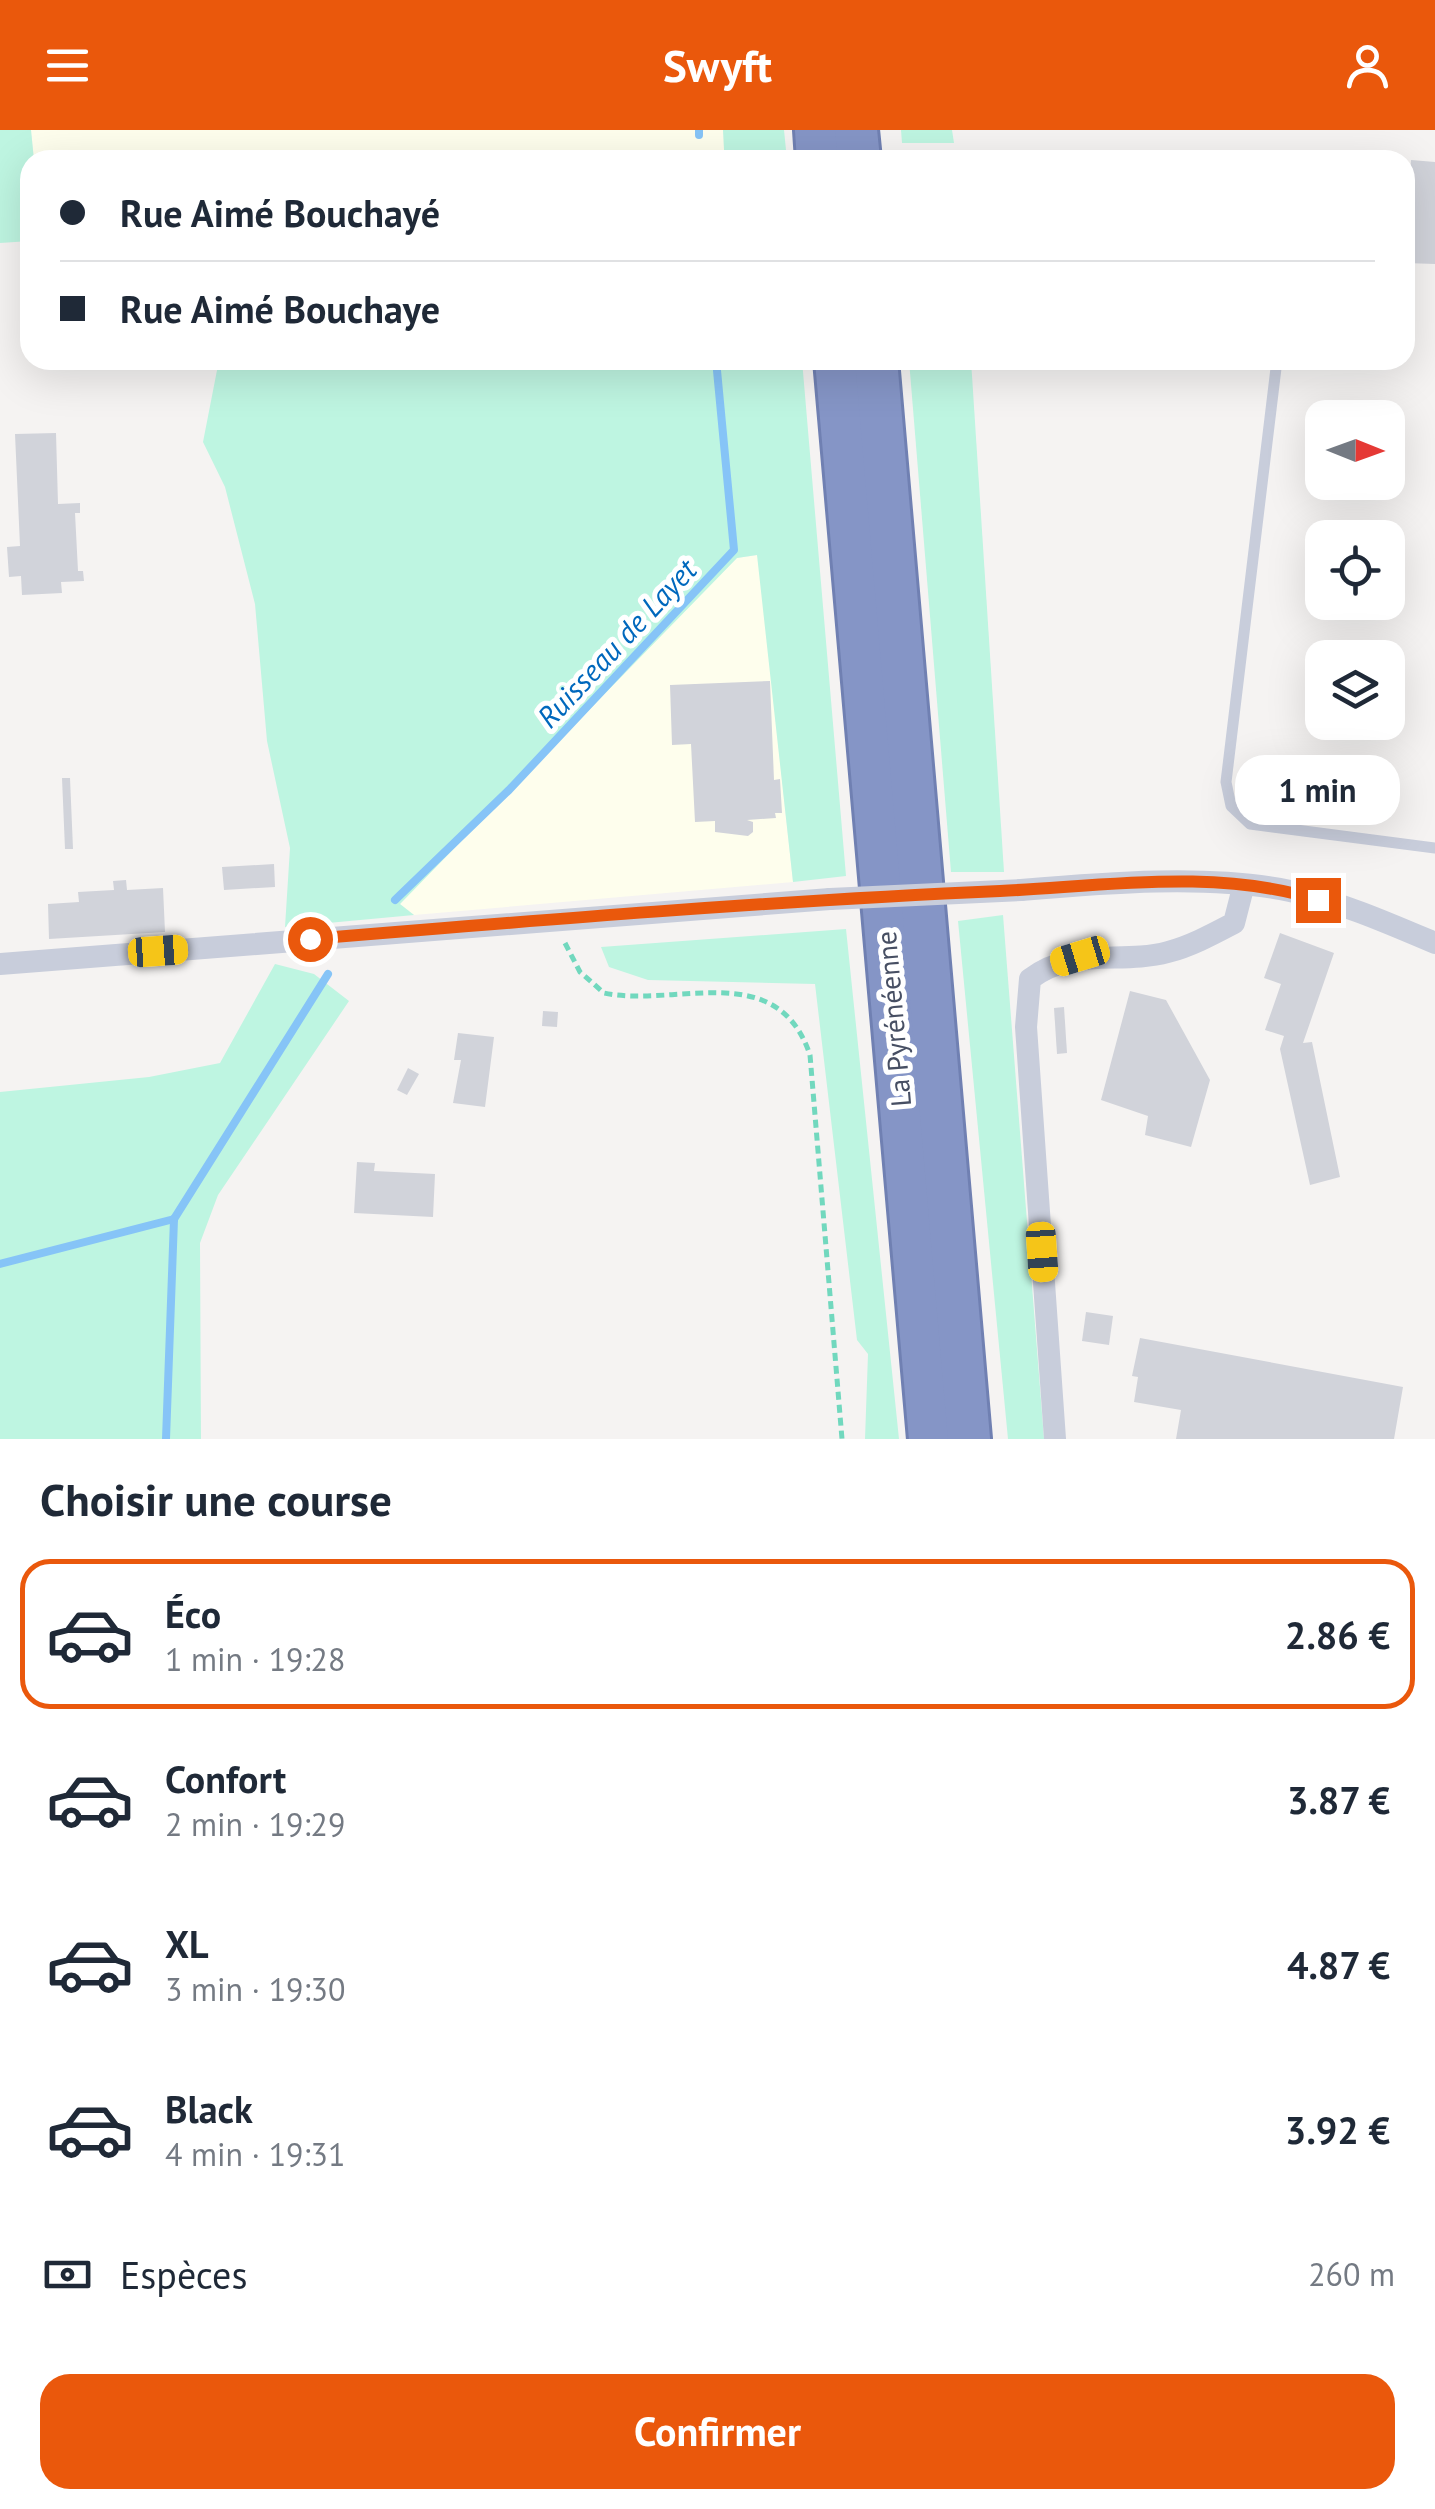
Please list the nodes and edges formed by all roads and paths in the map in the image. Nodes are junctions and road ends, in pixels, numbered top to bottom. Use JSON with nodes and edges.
{"nodes":[{"id":1,"x":837,"y":370,"type":"edge"},
{"id":2,"x":877,"y":370,"type":"edge"},
{"id":3,"x":1276,"y":370,"type":"edge"},
{"id":4,"x":1435,"y":848,"type":"edge"},
{"id":5,"x":1244,"y":888,"type":"junction"},
{"id":6,"x":552,"y":918,"type":"junction"},
{"id":7,"x":1435,"y":943,"type":"edge"},
{"id":8,"x":0,"y":964,"type":"edge"},
{"id":9,"x":842,"y":1439,"type":"edge"},
{"id":10,"x":930,"y":1439,"type":"edge"},
{"id":11,"x":969,"y":1439,"type":"edge"},
{"id":12,"x":1056,"y":1439,"type":"edge"}],
"edges":[{"from":1,"to":10,"type":"highway","name":"La Pyrénéenne"},
{"from":2,"to":11,"type":"highway","name":"La Pyrénéenne"},
{"from":3,"to":4,"type":"lane"},
{"from":5,"to":6,"type":"street","bridge":true},
{"from":5,"to":7,"type":"street"},
{"from":5,"to":12,"type":"street"},
{"from":6,"to":8,"type":"street"},
{"from":6,"to":9,"type":"path"}]}
